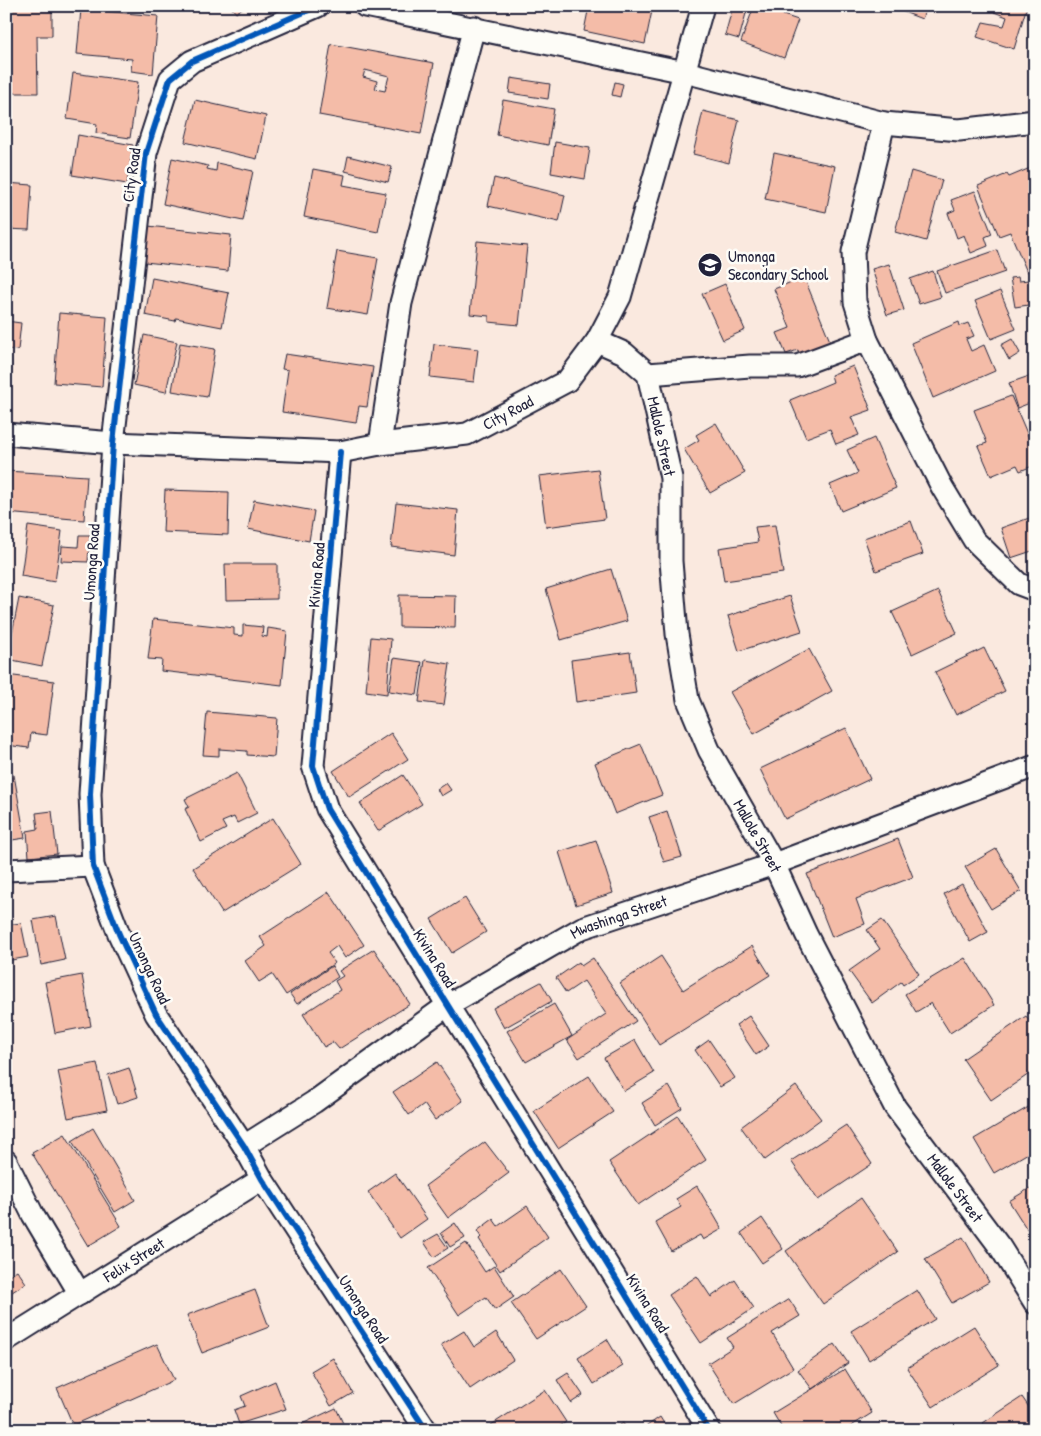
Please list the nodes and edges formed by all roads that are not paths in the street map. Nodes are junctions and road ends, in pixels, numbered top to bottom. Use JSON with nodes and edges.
{"nodes":[{"id":1,"x":318,"y":6,"type":"edge"},
{"id":2,"x":365,"y":6,"type":"edge"},
{"id":3,"x":702,"y":6,"type":"edge"},
{"id":4,"x":474,"y":27,"type":"junction"},
{"id":5,"x":685,"y":72,"type":"junction"},
{"id":6,"x":1035,"y":121,"type":"edge"},
{"id":7,"x":884,"y":123,"type":"junction"},
{"id":8,"x":867,"y":340,"type":"junction"},
{"id":9,"x":597,"y":342,"type":"junction"},
{"id":10,"x":648,"y":374,"type":"junction"},
{"id":11,"x":6,"y":434,"type":"edge"},
{"id":12,"x":113,"y":443,"type":"junction"},
{"id":13,"x":380,"y":444,"type":"junction"},
{"id":14,"x":340,"y":452,"type":"junction"},
{"id":15,"x":1035,"y":590,"type":"edge"},
{"id":16,"x":1035,"y":766,"type":"edge"},
{"id":17,"x":774,"y":864,"type":"junction"},
{"id":18,"x":93,"y":866,"type":"junction"},
{"id":19,"x":6,"y":870,"type":"edge"},
{"id":20,"x":448,"y":1006,"type":"junction"},
{"id":21,"x":244,"y":1146,"type":"junction"},
{"id":22,"x":6,"y":1161,"type":"edge"},
{"id":23,"x":262,"y":1178,"type":"junction"},
{"id":24,"x":80,"y":1294,"type":"junction"},
{"id":25,"x":1035,"y":1302,"type":"edge"},
{"id":26,"x":6,"y":1340,"type":"edge"},
{"id":27,"x":426,"y":1430,"type":"edge"},
{"id":28,"x":709,"y":1430,"type":"edge"}],
"edges":[{"from":1,"to":12,"type":"street","name":"City Road"},
{"from":2,"to":4,"type":"street"},
{"from":3,"to":5,"type":"street","name":"City Road"},
{"from":4,"to":5,"type":"street"},
{"from":4,"to":13,"type":"street"},
{"from":5,"to":7,"type":"street"},
{"from":5,"to":9,"type":"street","name":"City Road"},
{"from":6,"to":7,"type":"street"},
{"from":7,"to":8,"type":"street"},
{"from":8,"to":10,"type":"street"},
{"from":8,"to":15,"type":"street"},
{"from":9,"to":10,"type":"street","name":"Mallole Street"},
{"from":9,"to":13,"type":"street","name":"City Road"},
{"from":10,"to":17,"type":"street","name":"Mallole Street"},
{"from":11,"to":12,"type":"street","name":"City Road"},
{"from":12,"to":14,"type":"street","name":"City Road"},
{"from":12,"to":18,"type":"street","name":"Umonga Road"},
{"from":13,"to":14,"type":"street","name":"City Road"},
{"from":14,"to":20,"type":"street","name":"Kivina Road"},
{"from":16,"to":17,"type":"street","name":"Mwashinga Street"},
{"from":17,"to":20,"type":"street","name":"Mwashinga Street"},
{"from":17,"to":25,"type":"street","name":"Mallole Street"},
{"from":18,"to":19,"type":"street"},
{"from":18,"to":21,"type":"street","name":"Umonga Road"},
{"from":20,"to":21,"type":"street","name":"Mwashinga Street"},
{"from":20,"to":28,"type":"street","name":"Kivina Road"},
{"from":21,"to":23,"type":"street","name":"Umonga Road"},
{"from":22,"to":24,"type":"street"},
{"from":23,"to":24,"type":"street","name":"Felix Street"},
{"from":23,"to":27,"type":"street","name":"Umonga Road"},
{"from":24,"to":26,"type":"street","name":"Felix Street"}]}
